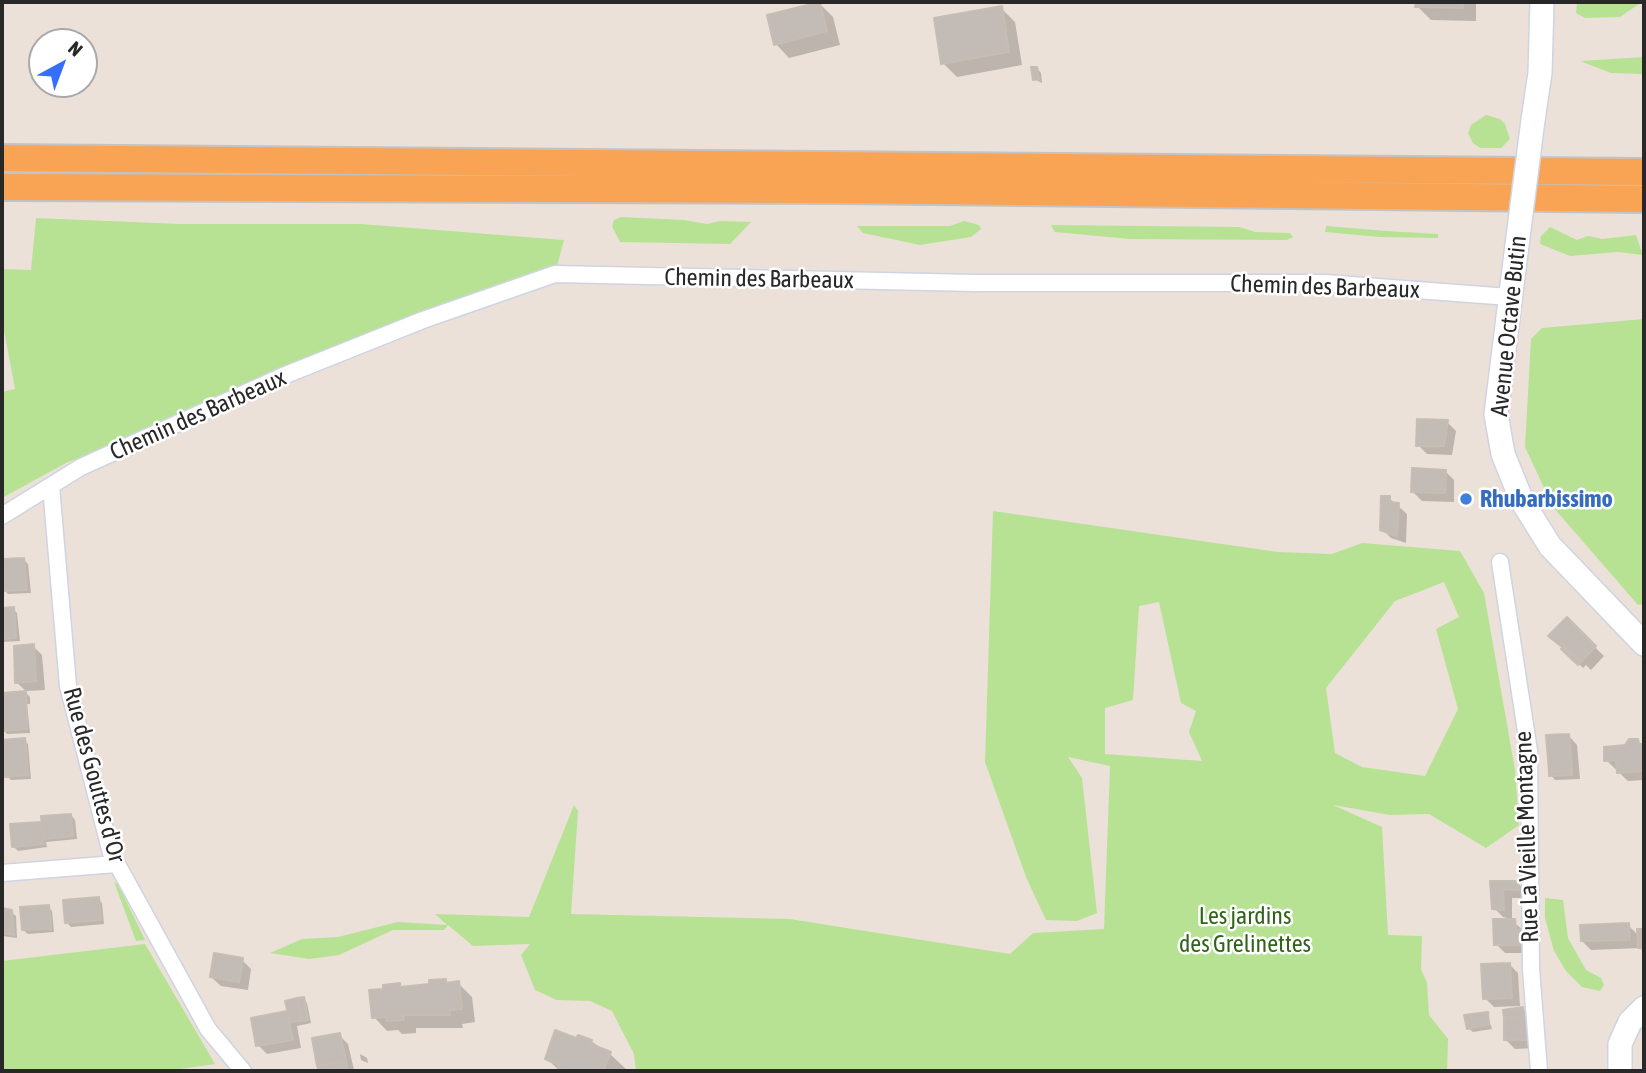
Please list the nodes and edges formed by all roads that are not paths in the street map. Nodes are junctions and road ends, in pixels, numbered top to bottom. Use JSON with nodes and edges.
{"nodes":[{"id":1,"x":1542,"y":2,"type":"edge"},
{"id":2,"x":2,"y":158,"type":"edge"},
{"id":3,"x":1644,"y":172,"type":"edge"},
{"id":4,"x":2,"y":187,"type":"edge"},
{"id":5,"x":1644,"y":199,"type":"edge"},
{"id":6,"x":1510,"y":297,"type":"junction"},
{"id":7,"x":51,"y":486,"type":"junction"},
{"id":8,"x":2,"y":516,"type":"edge"},
{"id":9,"x":1500,"y":562,"type":"dead end"},
{"id":10,"x":1644,"y":643,"type":"edge"},
{"id":11,"x":116,"y":864,"type":"junction"},
{"id":12,"x":2,"y":873,"type":"edge"},
{"id":13,"x":1644,"y":1008,"type":"edge"},
{"id":14,"x":243,"y":1071,"type":"edge"},
{"id":15,"x":1539,"y":1071,"type":"edge"},
{"id":16,"x":1620,"y":1071,"type":"edge"}],
"edges":[{"from":1,"to":6,"type":"main road","name":"Avenue Octave Butin","bridge":true},
{"from":2,"to":3,"type":"highway"},
{"from":4,"to":5,"type":"highway"},
{"from":6,"to":7,"type":"street","name":"Chemin des Barbeaux"},
{"from":6,"to":10,"type":"main road","name":"Avenue Octave Butin"},
{"from":7,"to":8,"type":"street","name":"Chemin des Barbeaux"},
{"from":7,"to":11,"type":"street","name":"Rue des Gouttes d'Or"},
{"from":9,"to":15,"type":"street","name":"Rue La Vieille Montagne"},
{"from":11,"to":12,"type":"street"},
{"from":11,"to":14,"type":"street","name":"Rue des Gouttes d'Or"},
{"from":13,"to":16,"type":"main road"}]}
